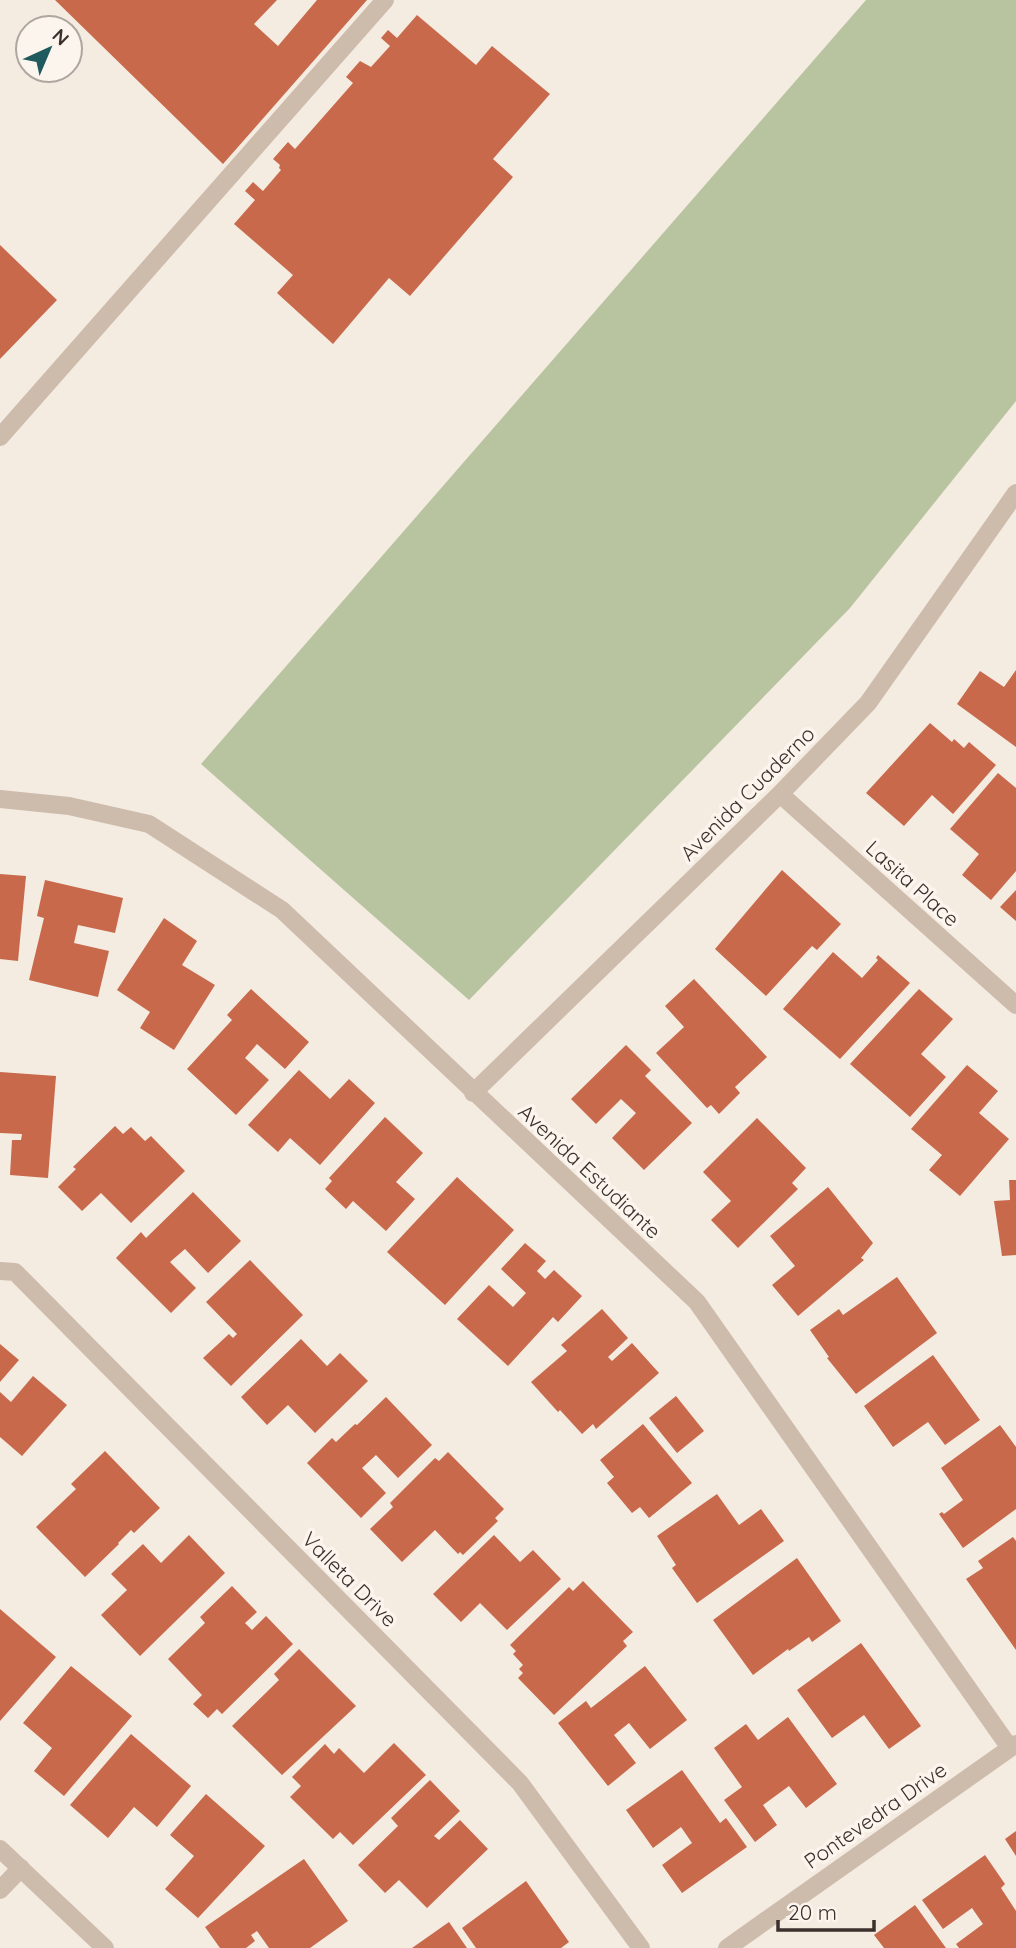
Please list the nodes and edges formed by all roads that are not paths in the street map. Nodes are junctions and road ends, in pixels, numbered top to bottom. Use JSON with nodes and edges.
{"nodes":[{"id":1,"x":385,"y":0,"type":"edge"},
{"id":2,"x":0,"y":436,"type":"edge"},
{"id":3,"x":1016,"y":493,"type":"edge"},
{"id":4,"x":780,"y":794,"type":"junction"},
{"id":5,"x":0,"y":799,"type":"edge"},
{"id":6,"x":1016,"y":1005,"type":"edge"},
{"id":7,"x":473,"y":1093,"type":"junction"},
{"id":8,"x":0,"y":1271,"type":"edge"},
{"id":9,"x":1013,"y":1746,"type":"edge"},
{"id":10,"x":0,"y":1849,"type":"edge"},
{"id":11,"x":21,"y":1868,"type":"junction"},
{"id":12,"x":0,"y":1890,"type":"edge"},
{"id":13,"x":105,"y":1948,"type":"edge"},
{"id":14,"x":641,"y":1948,"type":"edge"},
{"id":15,"x":727,"y":1948,"type":"edge"}],
"edges":[{"from":1,"to":2,"type":"street"},
{"from":3,"to":4,"type":"street","name":"Avenida Cuaderno"},
{"from":4,"to":6,"type":"street","name":"Lasita Place"},
{"from":4,"to":7,"type":"street","name":"Avenida Cuaderno"},
{"from":5,"to":7,"type":"street","name":"Avenida Estudiante"},
{"from":7,"to":9,"type":"street","name":"Avenida Estudiante"},
{"from":8,"to":14,"type":"street","name":"Valleta Drive"},
{"from":9,"to":15,"type":"street","name":"Pontevedra Drive"},
{"from":10,"to":11,"type":"street"},
{"from":11,"to":12,"type":"street"},
{"from":11,"to":13,"type":"street"}]}
